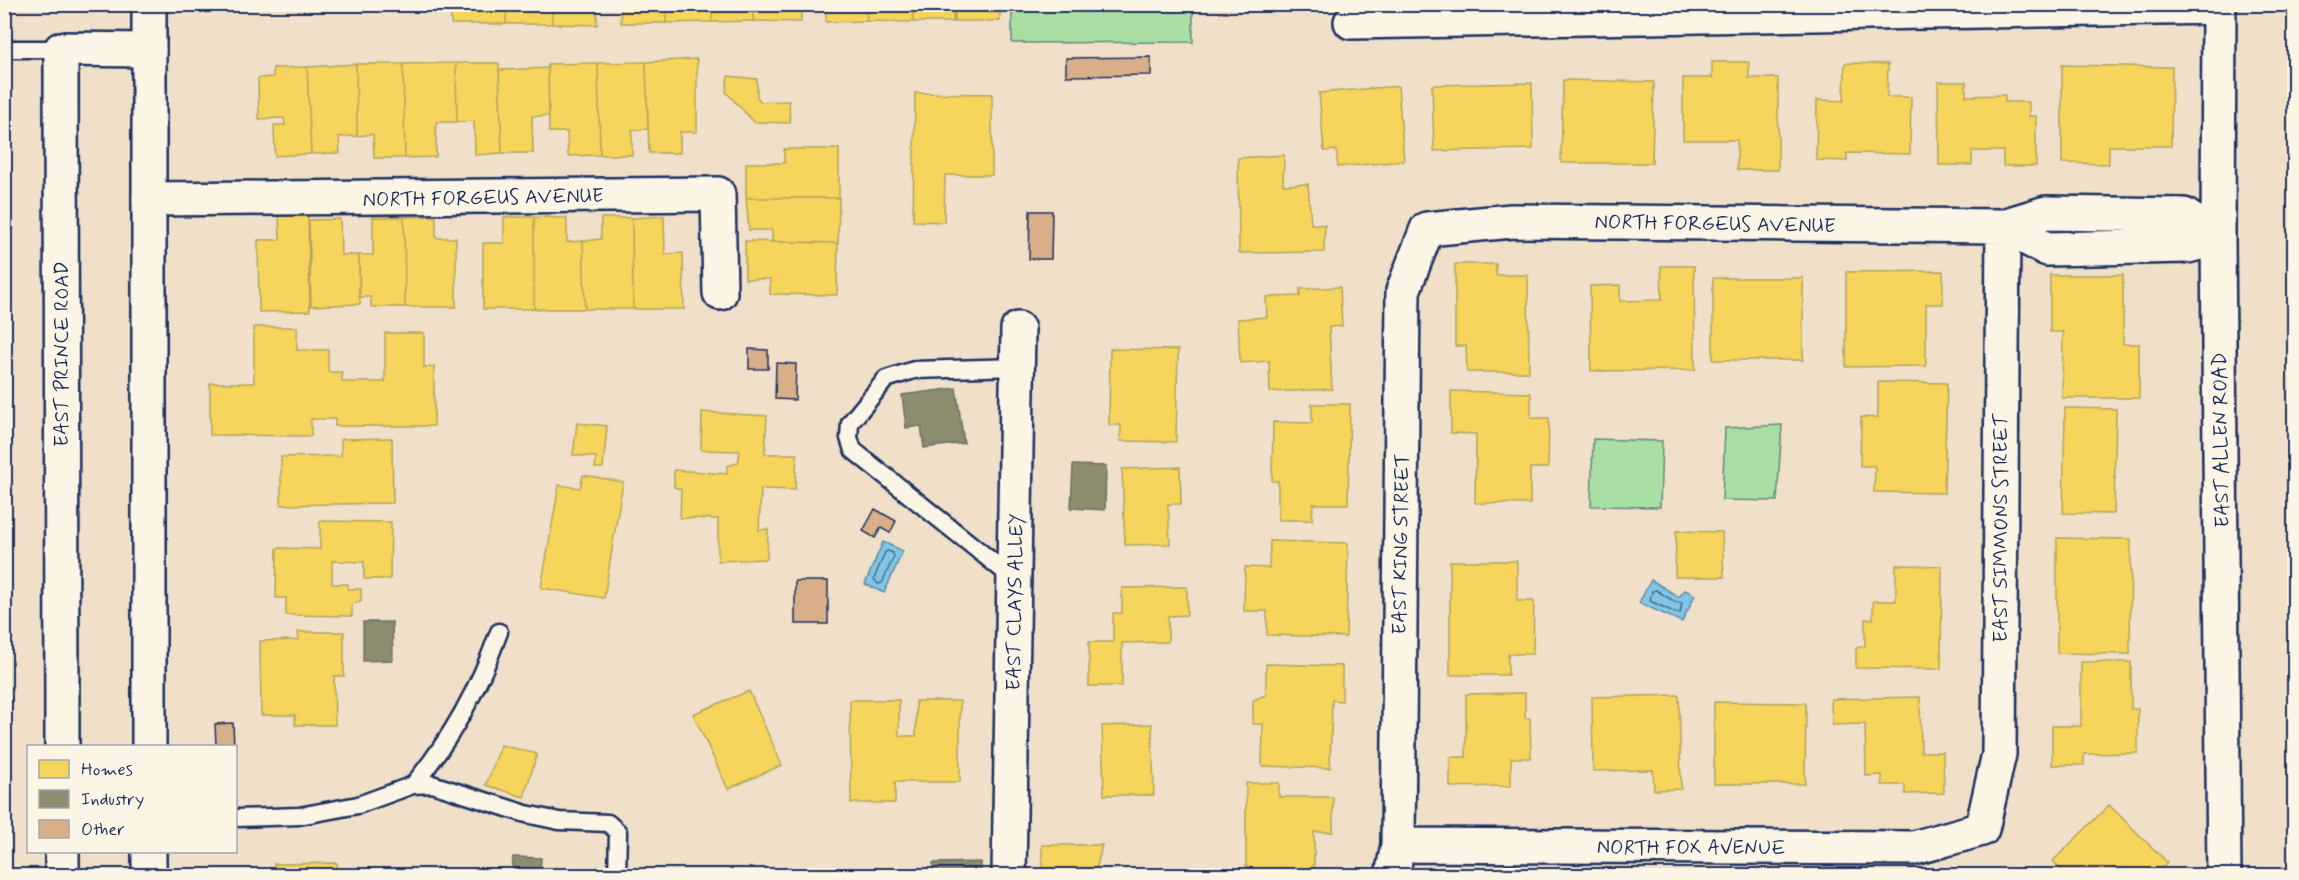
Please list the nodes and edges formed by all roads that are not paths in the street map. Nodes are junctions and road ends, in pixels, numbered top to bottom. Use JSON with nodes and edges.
{"nodes":[{"id":1,"x":149,"y":4,"type":"edge"},
{"id":2,"x":2219,"y":6,"type":"edge"},
{"id":3,"x":1848,"y":9,"type":"edge"},
{"id":4,"x":1610,"y":11,"type":"edge"},
{"id":5,"x":1462,"y":12,"type":"edge"},
{"id":6,"x":1350,"y":22,"type":"dead end"},
{"id":7,"x":4,"y":49,"type":"edge"},
{"id":8,"x":61,"y":49,"type":"junction"},
{"id":9,"x":149,"y":50,"type":"junction"},
{"id":10,"x":149,"y":199,"type":"junction"},
{"id":11,"x":2003,"y":226,"type":"junction"},
{"id":12,"x":1427,"y":229,"type":"joint"},
{"id":13,"x":2218,"y":238,"type":"junction"},
{"id":14,"x":720,"y":293,"type":"dead end"},
{"id":15,"x":1018,"y":329,"type":"dead end"},
{"id":16,"x":1018,"y":367,"type":"junction"},
{"id":17,"x":1014,"y":579,"type":"junction"},
{"id":18,"x":499,"y":632,"type":"dead end"},
{"id":19,"x":62,"y":745,"type":"edge"},
{"id":20,"x":149,"y":745,"type":"edge"},
{"id":21,"x":413,"y":785,"type":"junction"},
{"id":22,"x":237,"y":818,"type":"edge"},
{"id":23,"x":1982,"y":829,"type":"joint"},
{"id":24,"x":62,"y":853,"type":"edge"},
{"id":25,"x":149,"y":853,"type":"edge"},
{"id":26,"x":1397,"y":865,"type":"edge"},
{"id":27,"x":62,"y":876,"type":"edge"},
{"id":28,"x":149,"y":876,"type":"edge"},
{"id":29,"x":617,"y":876,"type":"edge"},
{"id":30,"x":1009,"y":876,"type":"edge"},
{"id":31,"x":2224,"y":876,"type":"edge"}],
"edges":[{"from":1,"to":9,"type":"street"},
{"from":2,"to":3,"type":"street"},
{"from":2,"to":13,"type":"street","name":"EAST ALLEN ROAD"},
{"from":3,"to":4,"type":"street"},
{"from":4,"to":5,"type":"street"},
{"from":5,"to":6,"type":"street"},
{"from":7,"to":8,"type":"lane"},
{"from":8,"to":9,"type":"street"},
{"from":8,"to":19,"type":"street","name":"EAST PRINCE ROAD"},
{"from":9,"to":10,"type":"street"},
{"from":10,"to":14,"type":"street","name":"NORTH FORGEUS AVENUE"},
{"from":10,"to":20,"type":"street"},
{"from":11,"to":12,"type":"street","name":"NORTH FORGEUS AVENUE"},
{"from":11,"to":13,"type":"street","name":"NORTH FORGEUS AVENUE"},
{"from":11,"to":23,"type":"street","name":"EAST SIMMONS STREET"},
{"from":12,"to":26,"type":"street","name":"EAST KING STREET"},
{"from":13,"to":31,"type":"street","name":"EAST ALLEN ROAD"},
{"from":15,"to":16,"type":"street","name":"EAST CLAYS ALLEY"},
{"from":16,"to":17,"type":"street","name":"EAST CLAYS ALLEY"},
{"from":16,"to":17,"type":"lane"},
{"from":17,"to":30,"type":"street","name":"EAST CLAYS ALLEY"},
{"from":18,"to":21,"type":"lane"},
{"from":21,"to":22,"type":"lane"},
{"from":21,"to":29,"type":"lane"},
{"from":23,"to":26,"type":"street","name":"NORTH FOX AVENUE"},
{"from":24,"to":27,"type":"street"},
{"from":25,"to":28,"type":"street"}]}
